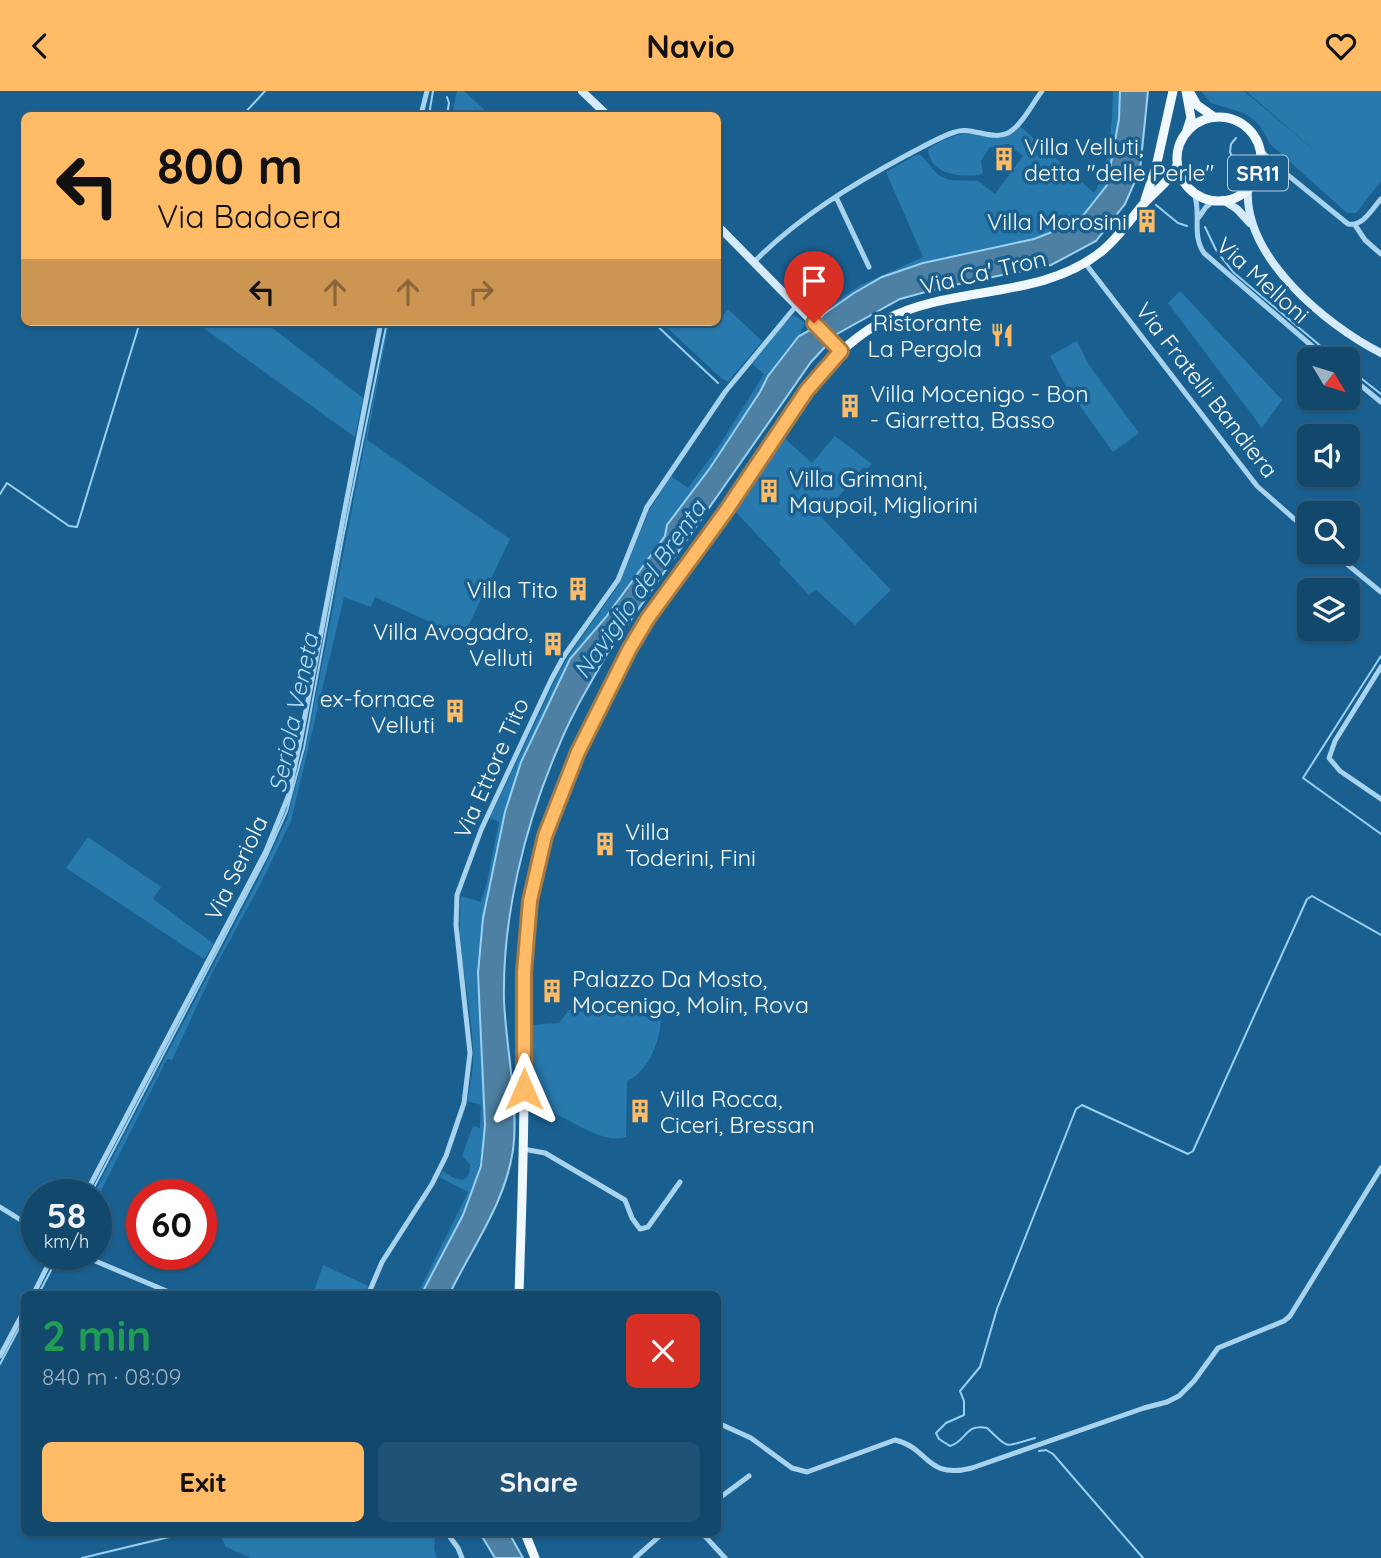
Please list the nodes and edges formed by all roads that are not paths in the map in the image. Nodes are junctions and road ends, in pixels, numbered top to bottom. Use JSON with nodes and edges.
{"nodes":[{"id":1,"x":427,"y":91,"type":"edge"},
{"id":2,"x":582,"y":91,"type":"edge"},
{"id":3,"x":1042,"y":91,"type":"edge"},
{"id":4,"x":1173,"y":91,"type":"edge"},
{"id":5,"x":1187,"y":91,"type":"edge"},
{"id":6,"x":422,"y":112,"type":"edge"},
{"id":7,"x":604,"y":112,"type":"edge"},
{"id":8,"x":1214,"y":117,"type":"junction"},
{"id":9,"x":1187,"y":132,"type":"junction"},
{"id":10,"x":1259,"y":149,"type":"junction"},
{"id":11,"x":1177,"y":165,"type":"junction"},
{"id":12,"x":1295,"y":179,"type":"junction"},
{"id":13,"x":1251,"y":184,"type":"junction"},
{"id":14,"x":1191,"y":190,"type":"junction"},
{"id":15,"x":1156,"y":191,"type":"junction"},
{"id":16,"x":836,"y":197,"type":"junction"},
{"id":17,"x":1381,"y":199,"type":"edge"},
{"id":18,"x":1219,"y":200,"type":"junction"},
{"id":19,"x":1144,"y":202,"type":"junction"},
{"id":20,"x":1199,"y":217,"type":"junction"},
{"id":21,"x":1355,"y":225,"type":"junction"},
{"id":22,"x":1254,"y":228,"type":"junction"},
{"id":23,"x":721,"y":229,"type":"edge"},
{"id":24,"x":1381,"y":254,"type":"edge"},
{"id":25,"x":754,"y":263,"type":"junction"},
{"id":26,"x":1085,"y":263,"type":"junction"},
{"id":27,"x":869,"y":267,"type":"dead end"},
{"id":28,"x":796,"y":306,"type":"junction"},
{"id":29,"x":380,"y":326,"type":"edge"},
{"id":30,"x":1313,"y":347,"type":"edge"},
{"id":31,"x":841,"y":351,"type":"junction"},
{"id":32,"x":1381,"y":353,"type":"edge"},
{"id":33,"x":1360,"y":385,"type":"edge"},
{"id":34,"x":1381,"y":402,"type":"edge"},
{"id":35,"x":1297,"y":521,"type":"edge"},
{"id":36,"x":1347,"y":564,"type":"edge"},
{"id":37,"x":1381,"y":592,"type":"edge"},
{"id":38,"x":1381,"y":667,"type":"edge"},
{"id":39,"x":1381,"y":799,"type":"edge"},
{"id":40,"x":523,"y":1149,"type":"junction"},
{"id":41,"x":1381,"y":1168,"type":"edge"},
{"id":42,"x":93,"y":1179,"type":"edge"},
{"id":43,"x":680,"y":1182,"type":"dead end"},
{"id":44,"x":0,"y":1207,"type":"edge"},
{"id":45,"x":21,"y":1220,"type":"edge"},
{"id":46,"x":112,"y":1268,"type":"edge"},
{"id":47,"x":46,"y":1270,"type":"edge"},
{"id":48,"x":35,"y":1291,"type":"edge"},
{"id":49,"x":166,"y":1291,"type":"edge"},
{"id":50,"x":371,"y":1291,"type":"edge"},
{"id":51,"x":519,"y":1291,"type":"edge"},
{"id":52,"x":21,"y":1317,"type":"edge"},
{"id":53,"x":0,"y":1356,"type":"edge"},
{"id":54,"x":721,"y":1424,"type":"edge"},
{"id":55,"x":749,"y":1475,"type":"dead end"},
{"id":56,"x":721,"y":1497,"type":"edge"},
{"id":57,"x":449,"y":1536,"type":"edge"},
{"id":58,"x":526,"y":1536,"type":"edge"},
{"id":59,"x":660,"y":1536,"type":"edge"},
{"id":60,"x":705,"y":1536,"type":"edge"},
{"id":61,"x":462,"y":1558,"type":"edge"},
{"id":62,"x":535,"y":1558,"type":"edge"},
{"id":63,"x":635,"y":1558,"type":"edge"},
{"id":64,"x":725,"y":1558,"type":"edge"}],
"edges":[{"from":1,"to":6,"type":"street"},
{"from":2,"to":7,"type":"main road"},
{"from":3,"to":16,"type":"street"},
{"from":4,"to":19,"type":"main road"},
{"from":5,"to":8,"type":"main road","number":"SR11"},
{"from":5,"to":9,"type":"main road","number":"SR11"},
{"from":8,"to":9,"type":"main road"},
{"from":8,"to":10,"type":"main road","number":"SR11"},
{"from":9,"to":11,"type":"main road","number":"SR11"},
{"from":10,"to":12,"type":"street"},
{"from":10,"to":13,"type":"main road","number":"SR11"},
{"from":11,"to":14,"type":"main road"},
{"from":11,"to":15,"type":"main road","number":"SR11"},
{"from":12,"to":13,"type":"street"},
{"from":12,"to":21,"type":"street"},
{"from":13,"to":18,"type":"main road","number":"SR11"},
{"from":13,"to":22,"type":"main road"},
{"from":14,"to":15,"type":"main road","number":"SR11"},
{"from":14,"to":18,"type":"main road","number":"SR11"},
{"from":14,"to":20,"type":"street","name":"Via Melloni"},
{"from":15,"to":19,"type":"main road","name":"Via Ca' Tron"},
{"from":16,"to":25,"type":"street"},
{"from":16,"to":27,"type":"street"},
{"from":17,"to":21,"type":"street"},
{"from":18,"to":20,"type":"street","name":"Via Melloni"},
{"from":18,"to":22,"type":"main road"},
{"from":19,"to":26,"type":"main road","name":"Via Ca' Tron"},
{"from":20,"to":30,"type":"street","name":"Via Melloni"},
{"from":21,"to":24,"type":"street"},
{"from":22,"to":32,"type":"main road"},
{"from":23,"to":25,"type":"main road"},
{"from":25,"to":28,"type":"main road"},
{"from":26,"to":31,"type":"main road","name":"Via Ca' Tron"},
{"from":26,"to":35,"type":"street","name":"Via Fratelli Bandiera"},
{"from":28,"to":31,"type":"main road"},
{"from":28,"to":50,"type":"street","name":"Via Ettore Tito"},
{"from":29,"to":42,"type":"street","name":"Via Seriola"},
{"from":31,"to":40,"type":"main road","name":"Via Ca' Tron"},
{"from":33,"to":34,"type":"street"},
{"from":36,"to":37,"type":"street"},
{"from":38,"to":39,"type":"street"},
{"from":40,"to":43,"type":"street"},
{"from":40,"to":51,"type":"main road","name":"Via Ca' Tron"},
{"from":41,"to":54,"type":"street"},
{"from":44,"to":45,"type":"street"},
{"from":46,"to":49,"type":"street"},
{"from":47,"to":48,"type":"street"},
{"from":52,"to":53,"type":"street"},
{"from":55,"to":56,"type":"street"},
{"from":57,"to":61,"type":"street"},
{"from":58,"to":62,"type":"main road"},
{"from":59,"to":63,"type":"street"},
{"from":60,"to":64,"type":"street"}]}
